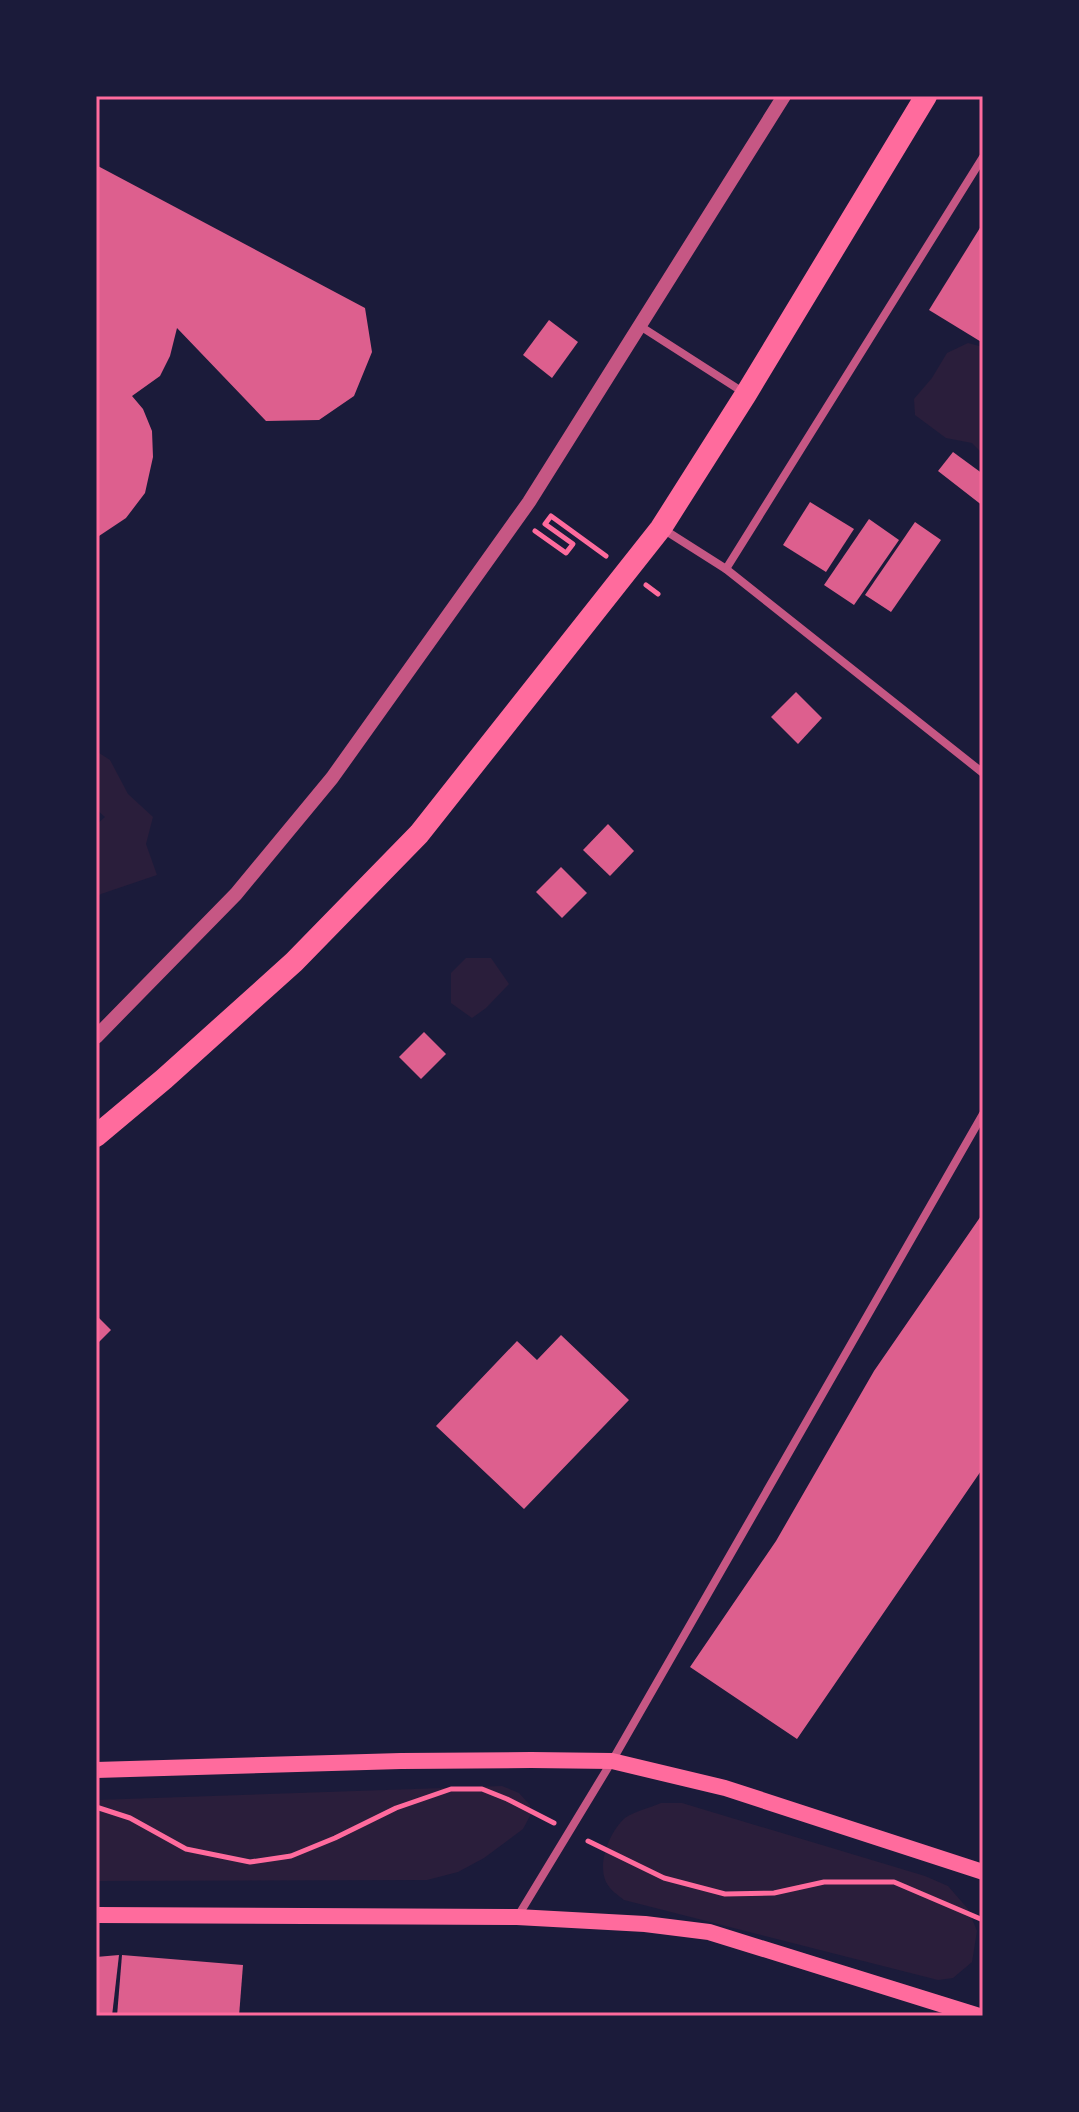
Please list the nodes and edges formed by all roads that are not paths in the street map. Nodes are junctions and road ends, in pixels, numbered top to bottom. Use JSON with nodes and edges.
{"nodes":[{"id":1,"x":784,"y":96,"type":"edge"},
{"id":2,"x":926,"y":96,"type":"edge"},
{"id":3,"x":983,"y":157,"type":"edge"},
{"id":4,"x":640,"y":326,"type":"junction"},
{"id":5,"x":746,"y":394,"type":"junction"},
{"id":6,"x":661,"y":528,"type":"junction"},
{"id":7,"x":726,"y":569,"type":"junction"},
{"id":8,"x":983,"y":773,"type":"edge"},
{"id":9,"x":96,"y":1037,"type":"edge"},
{"id":10,"x":983,"y":1114,"type":"edge"},
{"id":11,"x":96,"y":1136,"type":"edge"},
{"id":12,"x":612,"y":1761,"type":"junction"},
{"id":13,"x":96,"y":1770,"type":"edge"},
{"id":14,"x":983,"y":1872,"type":"edge"},
{"id":15,"x":96,"y":1915,"type":"edge"},
{"id":16,"x":517,"y":1917,"type":"junction"},
{"id":17,"x":979,"y":2016,"type":"edge"}],
"edges":[{"from":1,"to":4,"type":"street"},
{"from":2,"to":5,"type":"highway"},
{"from":3,"to":7,"type":"street"},
{"from":4,"to":5,"type":"street"},
{"from":4,"to":9,"type":"street"},
{"from":5,"to":6,"type":"highway"},
{"from":6,"to":7,"type":"street"},
{"from":6,"to":11,"type":"highway"},
{"from":7,"to":8,"type":"street"},
{"from":10,"to":12,"type":"street"},
{"from":12,"to":13,"type":"main road"},
{"from":12,"to":14,"type":"main road"},
{"from":12,"to":16,"type":"street"},
{"from":15,"to":16,"type":"main road"},
{"from":16,"to":17,"type":"main road"}]}
